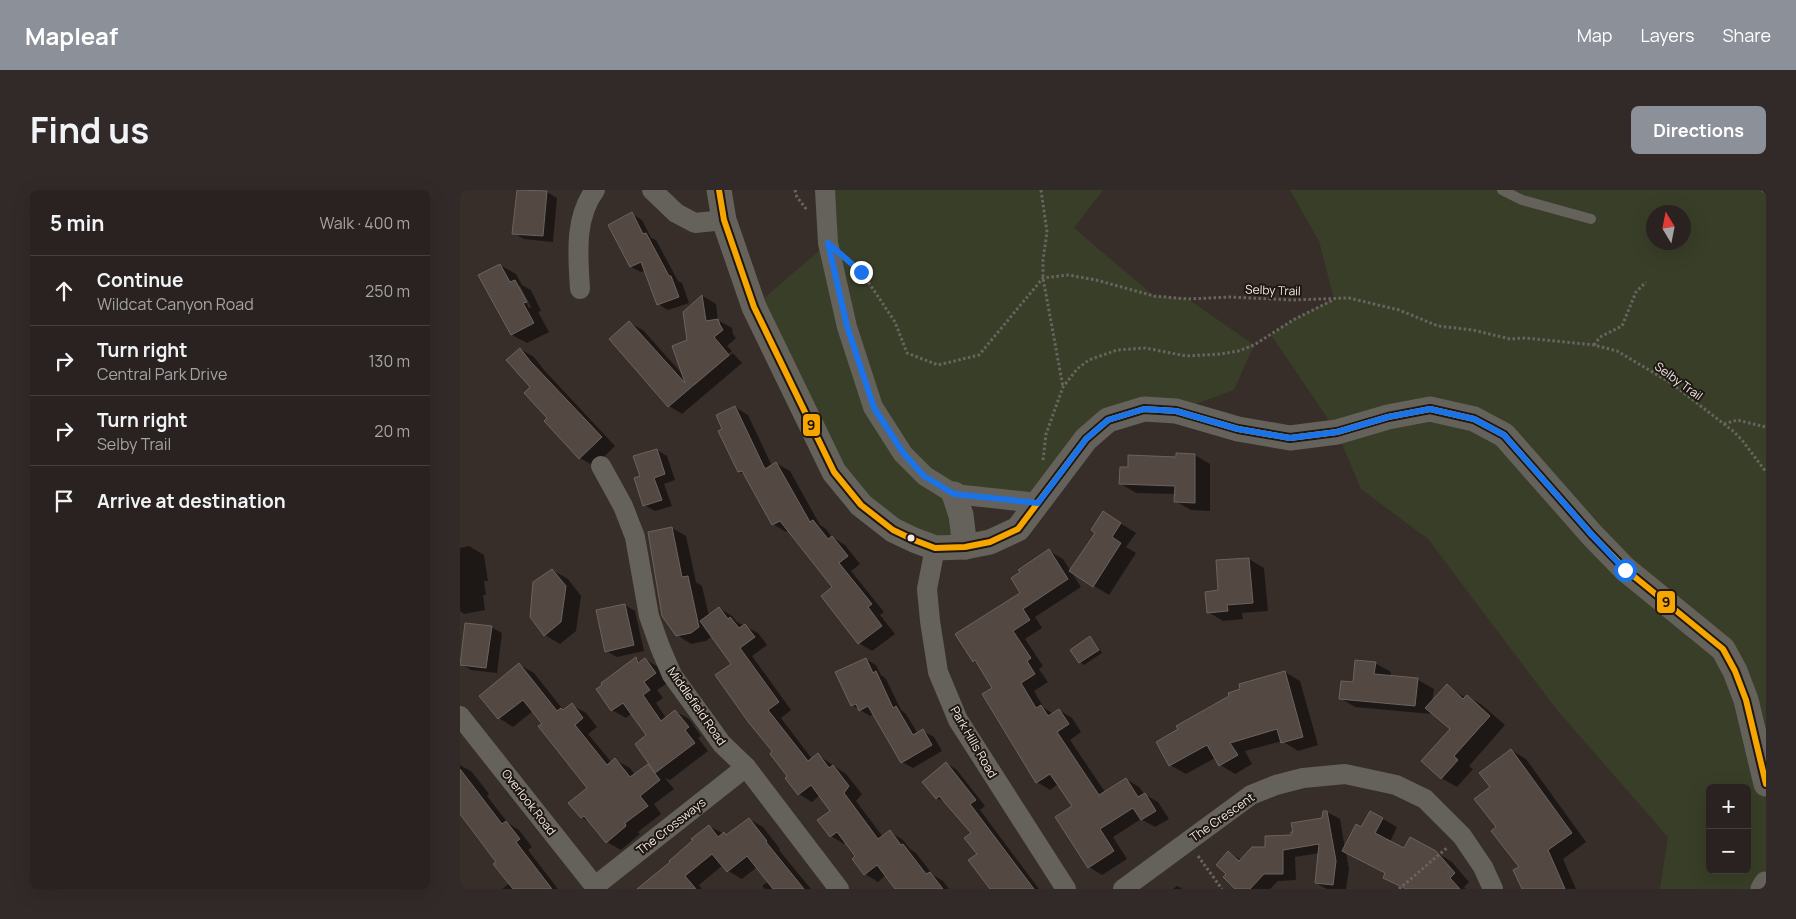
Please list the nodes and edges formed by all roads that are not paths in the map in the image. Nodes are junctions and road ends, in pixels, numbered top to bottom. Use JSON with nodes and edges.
{"nodes":[{"id":1,"x":595,"y":190,"type":"edge"},
{"id":2,"x":652,"y":190,"type":"edge"},
{"id":3,"x":719,"y":190,"type":"edge"},
{"id":4,"x":825,"y":190,"type":"edge"},
{"id":5,"x":1502,"y":190,"type":"edge"},
{"id":6,"x":1591,"y":219,"type":"dead end"},
{"id":7,"x":724,"y":220,"type":"junction"},
{"id":8,"x":580,"y":289,"type":"dead end"},
{"id":9,"x":601,"y":466,"type":"dead end"},
{"id":10,"x":954,"y":494,"type":"junction"},
{"id":11,"x":1038,"y":503,"type":"junction"},
{"id":12,"x":935,"y":548,"type":"junction"},
{"id":13,"x":965,"y":548,"type":"junction"},
{"id":14,"x":460,"y":716,"type":"edge"},
{"id":15,"x":746,"y":767,"type":"junction"},
{"id":16,"x":1766,"y":784,"type":"edge"},
{"id":17,"x":1766,"y":884,"type":"edge"},
{"id":18,"x":596,"y":887,"type":"edge"},
{"id":19,"x":839,"y":889,"type":"edge"},
{"id":20,"x":1066,"y":889,"type":"edge"},
{"id":21,"x":1123,"y":889,"type":"edge"},
{"id":22,"x":1493,"y":889,"type":"edge"},
{"id":23,"x":1763,"y":889,"type":"edge"}],
"edges":[{"from":1,"to":8,"type":"street"},
{"from":2,"to":7,"type":"street"},
{"from":3,"to":7,"type":"street"},
{"from":4,"to":10,"type":"street"},
{"from":5,"to":6,"type":"lane"},
{"from":7,"to":12,"type":"street"},
{"from":9,"to":15,"type":"street","name":"Middlefield Road"},
{"from":10,"to":11,"type":"street"},
{"from":10,"to":13,"type":"street"},
{"from":11,"to":13,"type":"street"},
{"from":11,"to":16,"type":"street"},
{"from":12,"to":13,"type":"street"},
{"from":12,"to":20,"type":"street","name":"Park Hills Road"},
{"from":14,"to":18,"type":"street","name":"Overlook Road"},
{"from":15,"to":18,"type":"street","name":"The Crossways"},
{"from":15,"to":19,"type":"street","name":"Middlefield Road"},
{"from":17,"to":23,"type":"street"},
{"from":21,"to":22,"type":"street","name":"The Crescent"}]}
